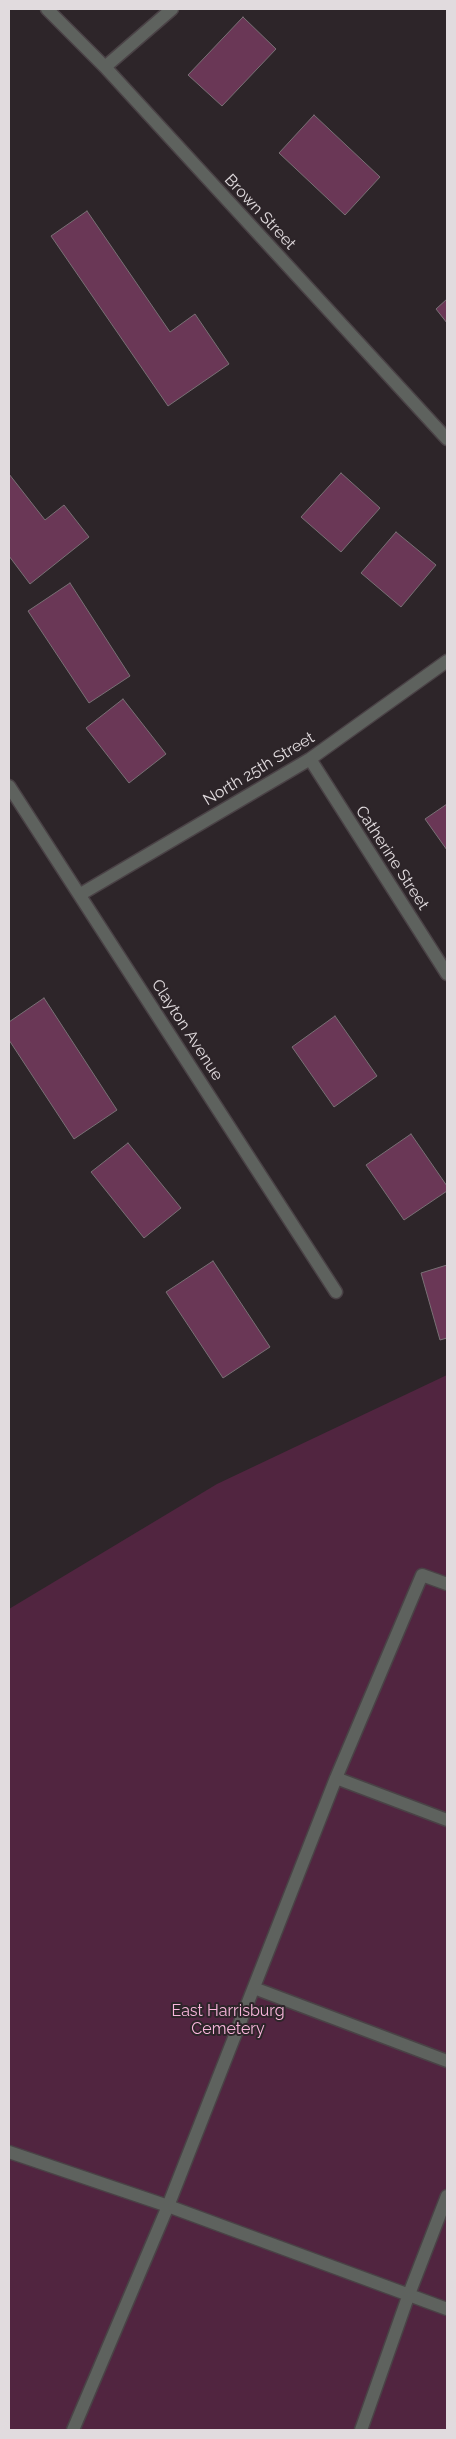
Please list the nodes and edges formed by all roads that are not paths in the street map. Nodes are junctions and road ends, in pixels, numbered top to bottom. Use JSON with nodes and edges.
{"nodes":[{"id":1,"x":47,"y":9,"type":"edge"},
{"id":2,"x":172,"y":9,"type":"edge"},
{"id":3,"x":105,"y":67,"type":"junction"},
{"id":4,"x":447,"y":439,"type":"edge"},
{"id":5,"x":447,"y":661,"type":"edge"},
{"id":6,"x":310,"y":759,"type":"junction"},
{"id":7,"x":9,"y":786,"type":"edge"},
{"id":8,"x":80,"y":894,"type":"junction"},
{"id":9,"x":447,"y":974,"type":"edge"},
{"id":10,"x":336,"y":1292,"type":"dead end"},
{"id":11,"x":447,"y":1584,"type":"edge"},
{"id":12,"x":336,"y":1778,"type":"junction"},
{"id":13,"x":447,"y":1820,"type":"edge"},
{"id":14,"x":254,"y":1988,"type":"junction"},
{"id":15,"x":447,"y":2061,"type":"edge"},
{"id":16,"x":9,"y":2152,"type":"edge"},
{"id":17,"x":447,"y":2196,"type":"edge"},
{"id":18,"x":168,"y":2206,"type":"junction"},
{"id":19,"x":409,"y":2294,"type":"junction"},
{"id":20,"x":447,"y":2309,"type":"edge"},
{"id":21,"x":73,"y":2430,"type":"edge"},
{"id":22,"x":361,"y":2430,"type":"edge"}],
"edges":[{"from":1,"to":3,"type":"street","name":"Brown Street"},
{"from":2,"to":3,"type":"street"},
{"from":3,"to":4,"type":"street","name":"Brown Street"},
{"from":5,"to":6,"type":"street","name":"North 25th Street"},
{"from":6,"to":8,"type":"street","name":"North 25th Street"},
{"from":6,"to":9,"type":"street","name":"Catherine Street"},
{"from":7,"to":8,"type":"street","name":"Clayton Avenue"},
{"from":8,"to":10,"type":"street","name":"Clayton Avenue"},
{"from":11,"to":12,"type":"street"},
{"from":12,"to":13,"type":"street"},
{"from":12,"to":14,"type":"street"},
{"from":14,"to":15,"type":"street"},
{"from":14,"to":18,"type":"street"},
{"from":16,"to":18,"type":"street"},
{"from":17,"to":19,"type":"street"},
{"from":18,"to":19,"type":"street"},
{"from":18,"to":21,"type":"street"},
{"from":19,"to":20,"type":"street"},
{"from":19,"to":22,"type":"street"}]}
